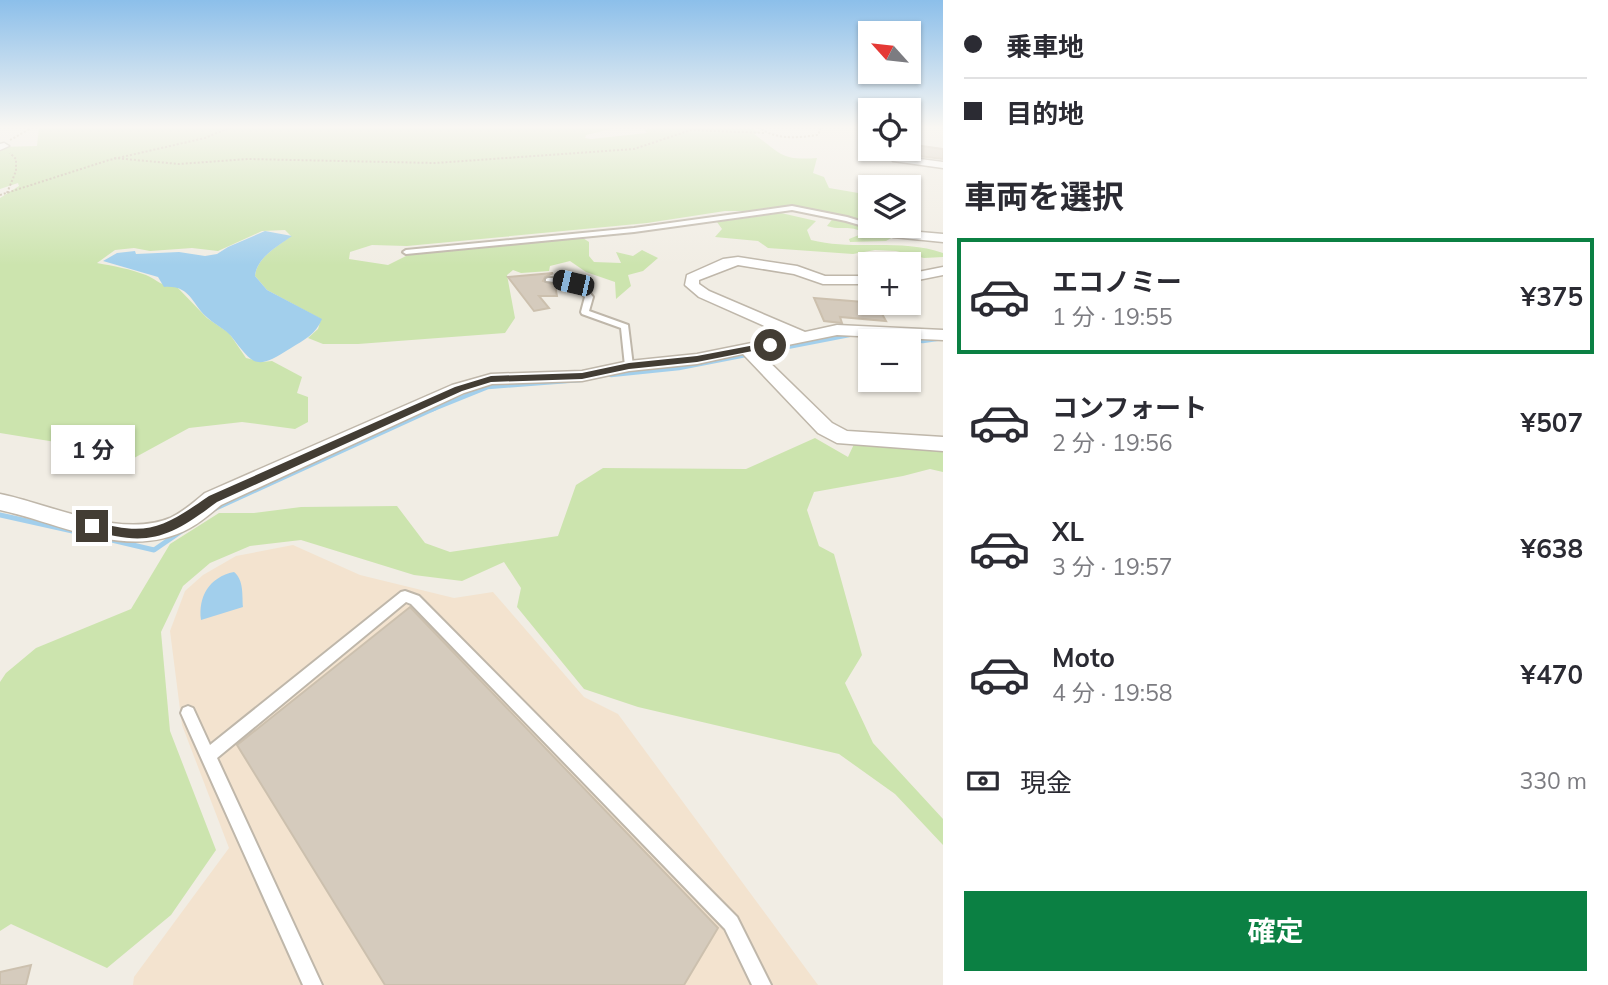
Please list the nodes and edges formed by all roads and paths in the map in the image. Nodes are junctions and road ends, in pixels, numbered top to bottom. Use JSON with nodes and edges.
{"nodes":[{"id":1,"x":15,"y":173,"type":"edge"},
{"id":2,"x":68,"y":173,"type":"edge"},
{"id":3,"x":7,"y":193,"type":"junction"},
{"id":4,"x":0,"y":195,"type":"edge"},
{"id":5,"x":858,"y":222,"type":"edge"},
{"id":6,"x":921,"y":236,"type":"edge"},
{"id":7,"x":943,"y":238,"type":"edge"},
{"id":8,"x":406,"y":252,"type":"dead end"},
{"id":9,"x":943,"y":271,"type":"edge"},
{"id":10,"x":921,"y":276,"type":"edge"},
{"id":11,"x":548,"y":280,"type":"dead end"},
{"id":12,"x":858,"y":280,"type":"edge"},
{"id":13,"x":943,"y":335,"type":"edge"},
{"id":14,"x":803,"y":337,"type":"junction"},
{"id":15,"x":752,"y":354,"type":"junction"},
{"id":16,"x":629,"y":366,"type":"junction"},
{"id":17,"x":943,"y":444,"type":"edge"},
{"id":18,"x":0,"y":502,"type":"edge"},
{"id":19,"x":188,"y":713,"type":"dead end"},
{"id":20,"x":208,"y":756,"type":"junction"},
{"id":21,"x":313,"y":985,"type":"edge"},
{"id":22,"x":762,"y":985,"type":"edge"}],
"edges":[{"from":1,"to":3,"type":"path"},
{"from":2,"to":3,"type":"path"},
{"from":3,"to":4,"type":"path"},
{"from":5,"to":8,"type":"lane"},
{"from":6,"to":7,"type":"street"},
{"from":9,"to":10,"type":"street"},
{"from":11,"to":16,"type":"lane"},
{"from":12,"to":14,"type":"street"},
{"from":13,"to":14,"type":"street"},
{"from":14,"to":15,"type":"street"},
{"from":15,"to":16,"type":"street"},
{"from":15,"to":17,"type":"street"},
{"from":16,"to":18,"type":"street"},
{"from":19,"to":20,"type":"lane"},
{"from":20,"to":21,"type":"lane"},
{"from":20,"to":22,"type":"lane"}]}
